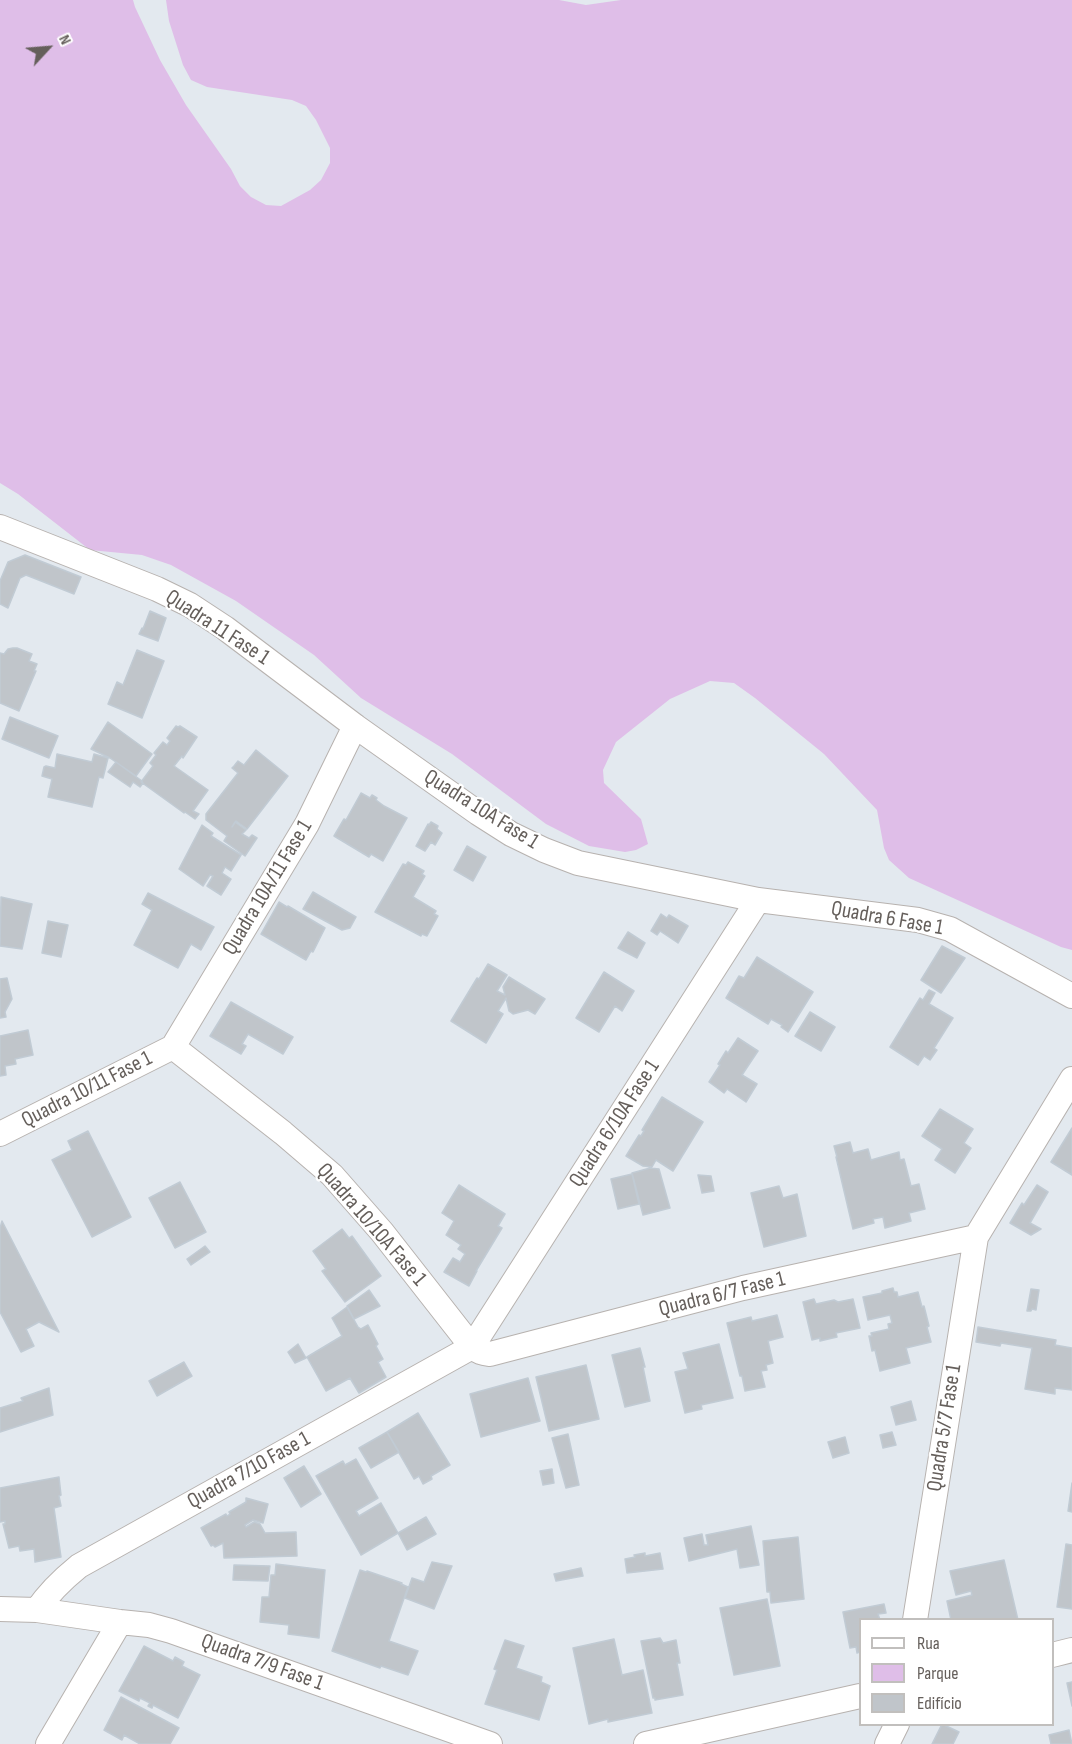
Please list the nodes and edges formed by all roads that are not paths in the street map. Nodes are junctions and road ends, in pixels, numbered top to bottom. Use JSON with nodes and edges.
{"nodes":[{"id":1,"x":0,"y":527,"type":"edge"},
{"id":2,"x":355,"y":726,"type":"junction"},
{"id":3,"x":758,"y":900,"type":"junction"},
{"id":4,"x":1072,"y":996,"type":"edge"},
{"id":5,"x":174,"y":1047,"type":"junction"},
{"id":6,"x":1072,"y":1079,"type":"edge"},
{"id":7,"x":0,"y":1134,"type":"edge"},
{"id":8,"x":976,"y":1237,"type":"junction"},
{"id":9,"x":472,"y":1347,"type":"junction"},
{"id":10,"x":0,"y":1609,"type":"edge"},
{"id":11,"x":37,"y":1610,"type":"junction"},
{"id":12,"x":915,"y":1618,"type":"edge"},
{"id":13,"x":120,"y":1622,"type":"junction"},
{"id":14,"x":1072,"y":1650,"type":"edge"},
{"id":15,"x":1054,"y":1655,"type":"edge"},
{"id":16,"x":859,"y":1696,"type":"edge"},
{"id":17,"x":896,"y":1726,"type":"edge"},
{"id":18,"x":484,"y":1743,"type":"edge"},
{"id":19,"x":48,"y":1744,"type":"edge"},
{"id":20,"x":646,"y":1744,"type":"edge"},
{"id":21,"x":887,"y":1744,"type":"edge"}],
"edges":[{"from":1,"to":2,"type":"street","name":"Quadra 11 Fase 1"},
{"from":2,"to":3,"type":"street","name":"Quadra 10A Fase 1"},
{"from":2,"to":5,"type":"street","name":"Quadra 10A/11 Fase 1"},
{"from":3,"to":4,"type":"street","name":"Quadra 6 Fase 1"},
{"from":3,"to":9,"type":"street","name":"Quadra 6/10A Fase 1"},
{"from":5,"to":7,"type":"street","name":"Quadra 10/11 Fase 1"},
{"from":5,"to":9,"type":"street","name":"Quadra 10/10A Fase 1"},
{"from":6,"to":8,"type":"street"},
{"from":8,"to":9,"type":"street","name":"Quadra 6/7 Fase 1"},
{"from":8,"to":12,"type":"street","name":"Quadra 5/7 Fase 1"},
{"from":9,"to":11,"type":"street","name":"Quadra 7/10 Fase 1"},
{"from":10,"to":11,"type":"street","name":"Quadra 7/9 Fase 1"},
{"from":11,"to":13,"type":"street","name":"Quadra 7/9 Fase 1"},
{"from":13,"to":18,"type":"street","name":"Quadra 7/9 Fase 1"},
{"from":13,"to":19,"type":"street"},
{"from":14,"to":15,"type":"street"},
{"from":16,"to":20,"type":"street"},
{"from":17,"to":21,"type":"street"}]}
